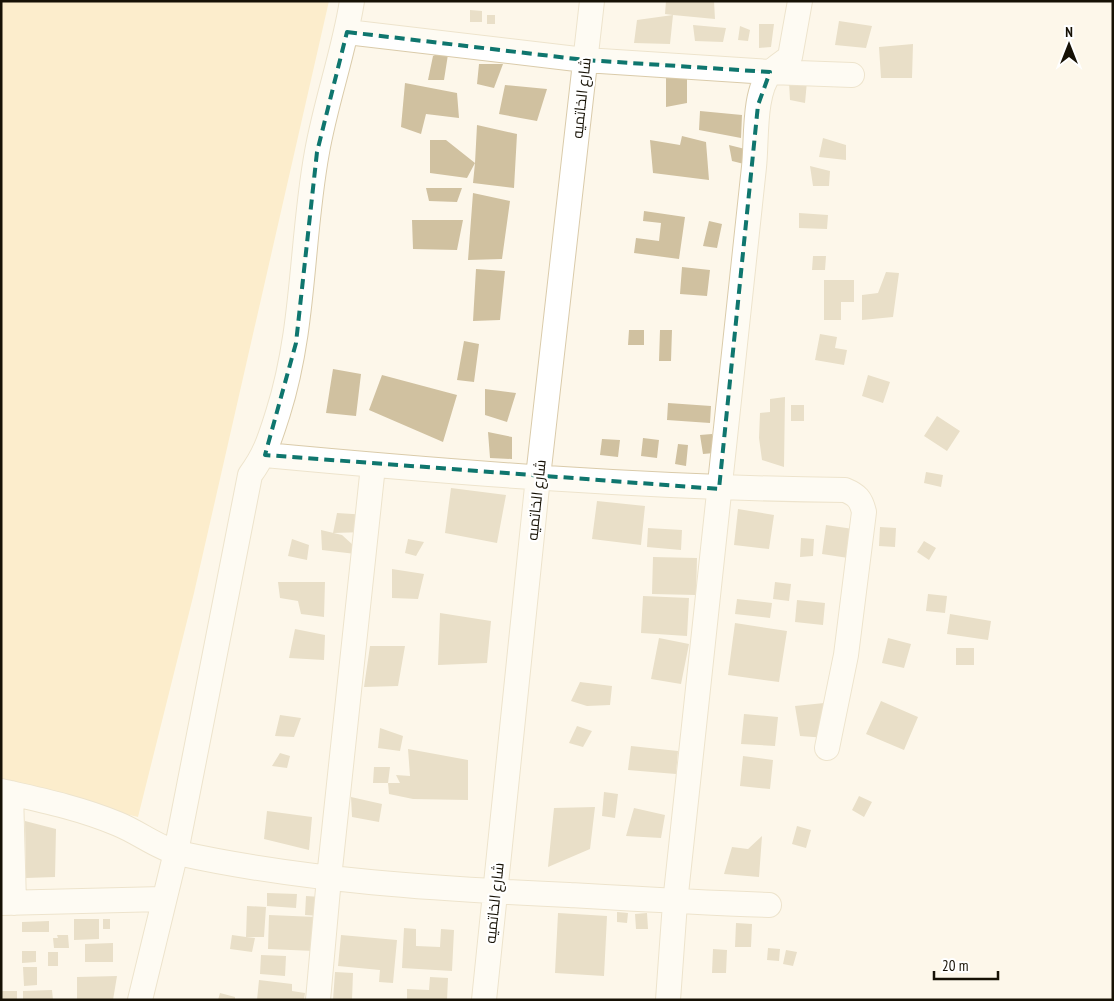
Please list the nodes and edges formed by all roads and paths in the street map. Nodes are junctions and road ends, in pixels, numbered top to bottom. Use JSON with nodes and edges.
{"nodes":[{"id":1,"x":352,"y":1,"type":"edge"},
{"id":2,"x":592,"y":1,"type":"edge"},
{"id":3,"x":800,"y":1,"type":"edge"},
{"id":4,"x":347,"y":32,"type":"junction"},
{"id":5,"x":585,"y":60,"type":"junction"},
{"id":6,"x":770,"y":72,"type":"junction"},
{"id":7,"x":852,"y":75,"type":"dead end"},
{"id":8,"x":264,"y":455,"type":"junction"},
{"id":9,"x":373,"y":466,"type":"junction"},
{"id":10,"x":538,"y":477,"type":"junction"},
{"id":11,"x":719,"y":489,"type":"junction"},
{"id":12,"x":826,"y":748,"type":"dead end"},
{"id":13,"x":6,"y":792,"type":"edge"},
{"id":14,"x":176,"y":852,"type":"junction"},
{"id":15,"x":329,"y":878,"type":"junction"},
{"id":16,"x":495,"y":892,"type":"junction"},
{"id":17,"x":163,"y":900,"type":"junction"},
{"id":18,"x":8,"y":903,"type":"edge"},
{"id":19,"x":675,"y":903,"type":"junction"},
{"id":20,"x":769,"y":905,"type":"dead end"},
{"id":21,"x":140,"y":1000,"type":"edge"},
{"id":22,"x":318,"y":1000,"type":"edge"},
{"id":23,"x":484,"y":1000,"type":"edge"},
{"id":24,"x":668,"y":1000,"type":"edge"}],
"edges":[{"from":1,"to":4,"type":"street"},
{"from":2,"to":5,"type":"street","name":"شارع الخاتميه"},
{"from":3,"to":6,"type":"street"},
{"from":4,"to":5,"type":"street"},
{"from":4,"to":8,"type":"street"},
{"from":5,"to":6,"type":"street"},
{"from":5,"to":10,"type":"street","name":"شارع الخاتميه"},
{"from":6,"to":7,"type":"street"},
{"from":6,"to":11,"type":"street"},
{"from":8,"to":9,"type":"street"},
{"from":8,"to":14,"type":"street"},
{"from":9,"to":10,"type":"street"},
{"from":9,"to":15,"type":"street"},
{"from":10,"to":11,"type":"street"},
{"from":10,"to":16,"type":"street","name":"شارع الخاتميه"},
{"from":11,"to":12,"type":"street"},
{"from":11,"to":19,"type":"street"},
{"from":13,"to":14,"type":"street"},
{"from":13,"to":18,"type":"street"},
{"from":14,"to":15,"type":"street"},
{"from":14,"to":17,"type":"street"},
{"from":15,"to":16,"type":"street"},
{"from":15,"to":22,"type":"street"},
{"from":16,"to":19,"type":"street"},
{"from":16,"to":23,"type":"street","name":"شارع الخاتميه"},
{"from":17,"to":18,"type":"street"},
{"from":17,"to":21,"type":"street"},
{"from":19,"to":20,"type":"street"},
{"from":19,"to":24,"type":"street"}]}
